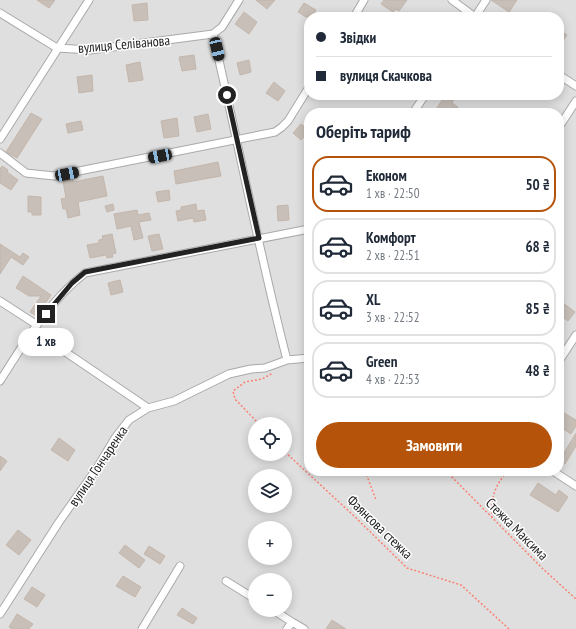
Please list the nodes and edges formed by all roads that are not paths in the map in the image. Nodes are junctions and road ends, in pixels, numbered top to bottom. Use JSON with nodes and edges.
{"nodes":[{"id":1,"x":89,"y":0,"type":"edge"},
{"id":2,"x":239,"y":0,"type":"edge"},
{"id":3,"x":364,"y":0,"type":"edge"},
{"id":4,"x":452,"y":0,"type":"edge"},
{"id":5,"x":486,"y":0,"type":"edge"},
{"id":6,"x":357,"y":12,"type":"edge"},
{"id":7,"x":468,"y":12,"type":"edge"},
{"id":8,"x":478,"y":12,"type":"edge"},
{"id":9,"x":0,"y":13,"type":"edge"},
{"id":10,"x":213,"y":34,"type":"junction"},
{"id":11,"x":57,"y":48,"type":"junction"},
{"id":12,"x":564,"y":78,"type":"edge"},
{"id":13,"x":576,"y":86,"type":"edge"},
{"id":14,"x":304,"y":94,"type":"edge"},
{"id":15,"x":576,"y":101,"type":"edge"},
{"id":16,"x":564,"y":119,"type":"edge"},
{"id":17,"x":0,"y":138,"type":"edge"},
{"id":18,"x":238,"y":140,"type":"junction"},
{"id":19,"x":0,"y":153,"type":"edge"},
{"id":20,"x":304,"y":230,"type":"edge"},
{"id":21,"x":259,"y":238,"type":"junction"},
{"id":22,"x":0,"y":301,"type":"edge"},
{"id":23,"x":35,"y":328,"type":"junction"},
{"id":24,"x":576,"y":335,"type":"edge"},
{"id":25,"x":564,"y":353,"type":"edge"},
{"id":26,"x":304,"y":359,"type":"edge"},
{"id":27,"x":284,"y":361,"type":"junction"},
{"id":28,"x":0,"y":381,"type":"edge"},
{"id":29,"x":148,"y":408,"type":"junction"},
{"id":30,"x":561,"y":476,"type":"edge"},
{"id":31,"x":576,"y":486,"type":"edge"},
{"id":32,"x":180,"y":566,"type":"dead end"},
{"id":33,"x":226,"y":581,"type":"dead end"},
{"id":34,"x":248,"y":595,"type":"edge"},
{"id":35,"x":0,"y":614,"type":"edge"},
{"id":36,"x":284,"y":617,"type":"edge"},
{"id":37,"x":292,"y":622,"type":"junction"},
{"id":38,"x":142,"y":629,"type":"edge"},
{"id":39,"x":287,"y":629,"type":"edge"},
{"id":40,"x":304,"y":629,"type":"edge"}],
"edges":[{"from":1,"to":11,"type":"street"},
{"from":2,"to":10,"type":"street"},
{"from":3,"to":6,"type":"street"},
{"from":4,"to":7,"type":"street"},
{"from":5,"to":8,"type":"street"},
{"from":9,"to":11,"type":"street","name":"вулиця Селіванова"},
{"from":10,"to":11,"type":"street","name":"вулиця Селіванова"},
{"from":10,"to":18,"type":"street"},
{"from":11,"to":17,"type":"street"},
{"from":12,"to":13,"type":"street"},
{"from":14,"to":18,"type":"street"},
{"from":15,"to":16,"type":"street"},
{"from":18,"to":19,"type":"street"},
{"from":18,"to":21,"type":"street"},
{"from":20,"to":21,"type":"street"},
{"from":21,"to":23,"type":"street"},
{"from":21,"to":27,"type":"street"},
{"from":22,"to":23,"type":"street"},
{"from":23,"to":28,"type":"street"},
{"from":23,"to":29,"type":"street"},
{"from":24,"to":25,"type":"street"},
{"from":26,"to":27,"type":"street","name":"вулиця Гончаренка"},
{"from":27,"to":29,"type":"street","name":"вулиця Гончаренка"},
{"from":29,"to":35,"type":"street","name":"вулиця Гончаренка"},
{"from":30,"to":31,"type":"street"},
{"from":32,"to":38,"type":"street"},
{"from":33,"to":34,"type":"street"},
{"from":36,"to":37,"type":"street"},
{"from":37,"to":39,"type":"street"},
{"from":37,"to":40,"type":"street"}]}
